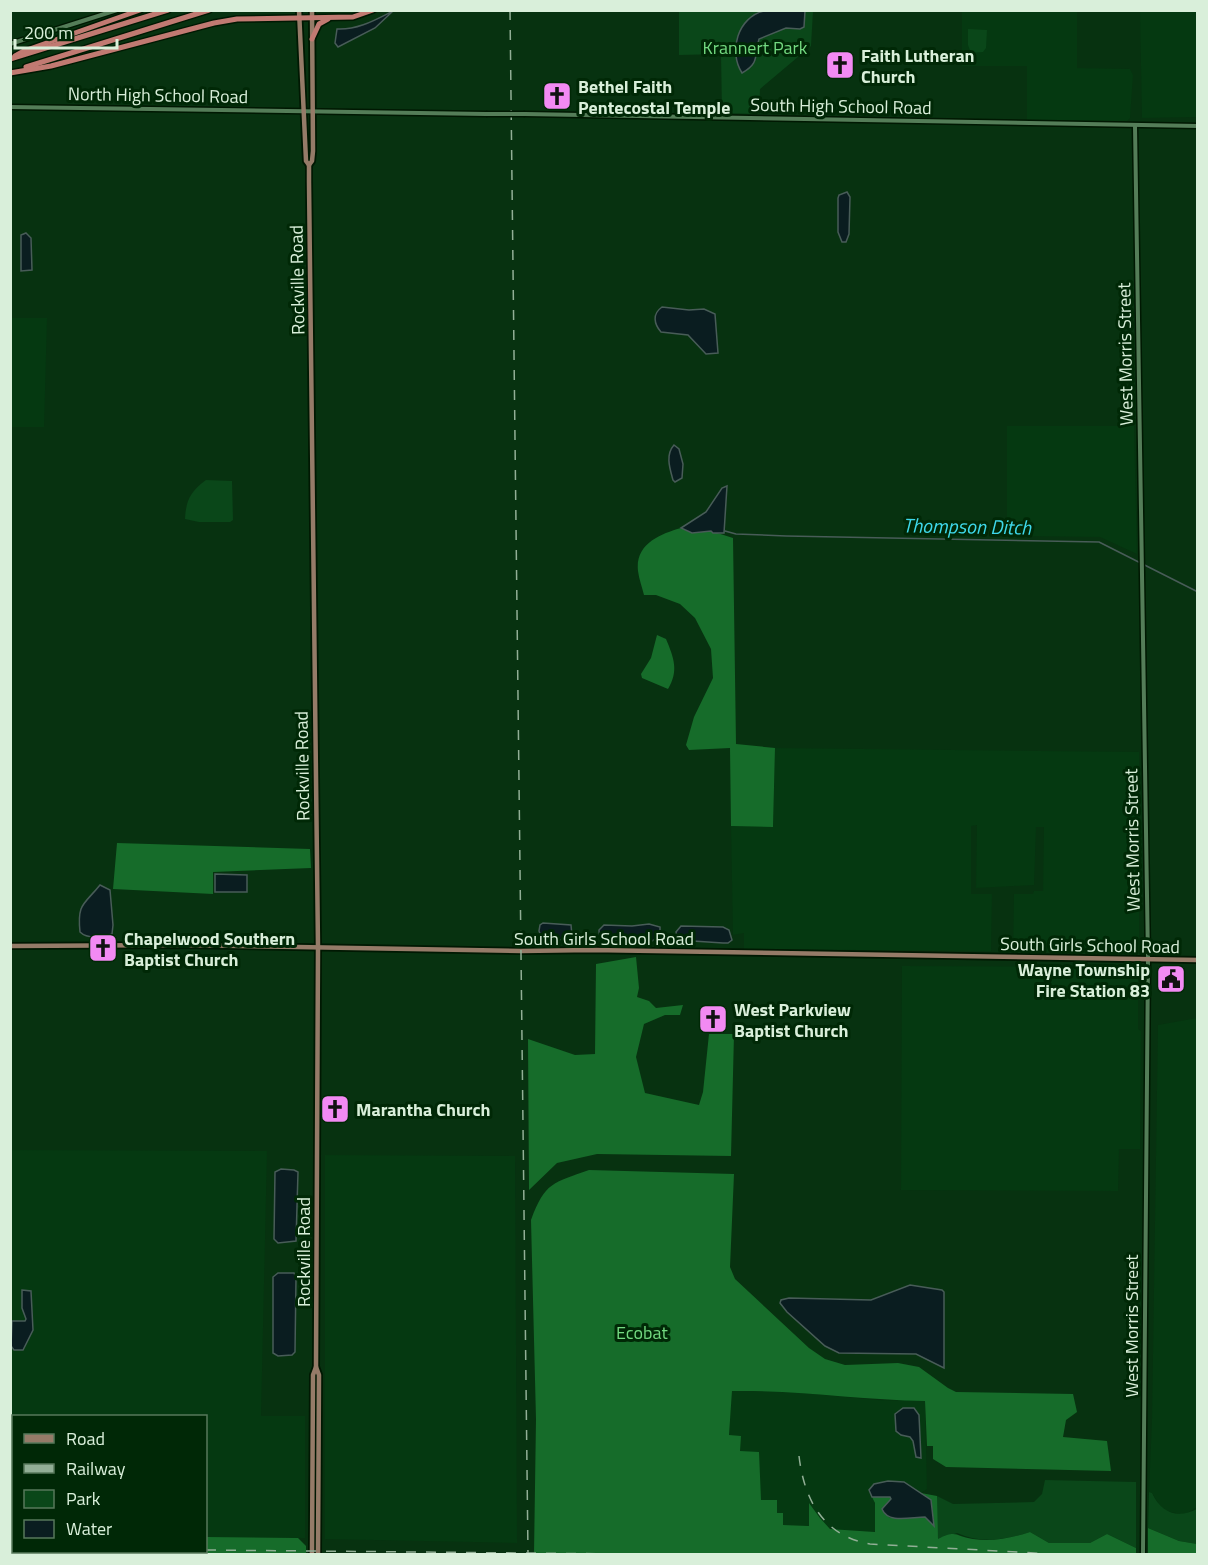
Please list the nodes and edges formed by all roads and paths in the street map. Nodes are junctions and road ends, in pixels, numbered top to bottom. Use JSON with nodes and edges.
{"nodes":[{"id":1,"x":117,"y":10,"type":"edge"},
{"id":2,"x":140,"y":10,"type":"edge"},
{"id":3,"x":168,"y":10,"type":"edge"},
{"id":4,"x":209,"y":10,"type":"edge"},
{"id":5,"x":299,"y":10,"type":"edge"},
{"id":6,"x":312,"y":10,"type":"edge"},
{"id":7,"x":374,"y":10,"type":"edge"},
{"id":8,"x":333,"y":17,"type":"junction"},
{"id":9,"x":299,"y":18,"type":"junction"},
{"id":10,"x":312,"y":18,"type":"junction"},
{"id":11,"x":312,"y":39,"type":"junction"},
{"id":12,"x":10,"y":44,"type":"edge"},
{"id":13,"x":10,"y":59,"type":"edge"},
{"id":14,"x":10,"y":73,"type":"edge"},
{"id":15,"x":10,"y":107,"type":"edge"},
{"id":16,"x":305,"y":111,"type":"junction"},
{"id":17,"x":312,"y":111,"type":"junction"},
{"id":18,"x":1135,"y":126,"type":"junction"},
{"id":19,"x":1197,"y":126,"type":"edge"},
{"id":20,"x":309,"y":165,"type":"junction"},
{"id":21,"x":10,"y":946,"type":"edge"},
{"id":22,"x":318,"y":947,"type":"junction"},
{"id":23,"x":1148,"y":959,"type":"junction"},
{"id":24,"x":1197,"y":960,"type":"edge"},
{"id":25,"x":316,"y":1367,"type":"junction"},
{"id":26,"x":312,"y":1554,"type":"edge"},
{"id":27,"x":318,"y":1554,"type":"edge"},
{"id":28,"x":1143,"y":1554,"type":"edge"}],
"edges":[{"from":1,"to":12,"type":"street"},
{"from":2,"to":13,"type":"highway"},
{"from":3,"to":13,"type":"highway"},
{"from":4,"to":14,"type":"highway"},
{"from":5,"to":9,"type":"main road","name":"Rockville Road"},
{"from":6,"to":10,"type":"main road","name":"Rockville Road"},
{"from":7,"to":8,"type":"highway"},
{"from":8,"to":10,"type":"highway"},
{"from":8,"to":11,"type":"highway"},
{"from":9,"to":10,"type":"highway"},
{"from":9,"to":14,"type":"highway"},
{"from":9,"to":16,"type":"main road","name":"Rockville Road"},
{"from":10,"to":11,"type":"main road","name":"Rockville Road"},
{"from":11,"to":17,"type":"main road","name":"Rockville Road"},
{"from":15,"to":16,"type":"street","name":"North High School Road"},
{"from":16,"to":17,"type":"street","name":"South High School Road"},
{"from":16,"to":20,"type":"main road","name":"Rockville Road"},
{"from":17,"to":18,"type":"street","name":"South High School Road","bridge":true},
{"from":17,"to":20,"type":"main road","name":"Rockville Road"},
{"from":18,"to":19,"type":"street","name":"South High School Road"},
{"from":18,"to":23,"type":"street","name":"West Morris Street"},
{"from":20,"to":22,"type":"main road","name":"Rockville Road"},
{"from":21,"to":22,"type":"main road","name":"South Girls School Road"},
{"from":22,"to":23,"type":"main road","name":"South Girls School Road"},
{"from":22,"to":25,"type":"main road","name":"Rockville Road"},
{"from":23,"to":24,"type":"main road","name":"South Girls School Road"},
{"from":23,"to":28,"type":"street","name":"West Morris Street"},
{"from":25,"to":26,"type":"main road","name":"Rockville Road"},
{"from":25,"to":27,"type":"main road","name":"Rockville Road"}]}
